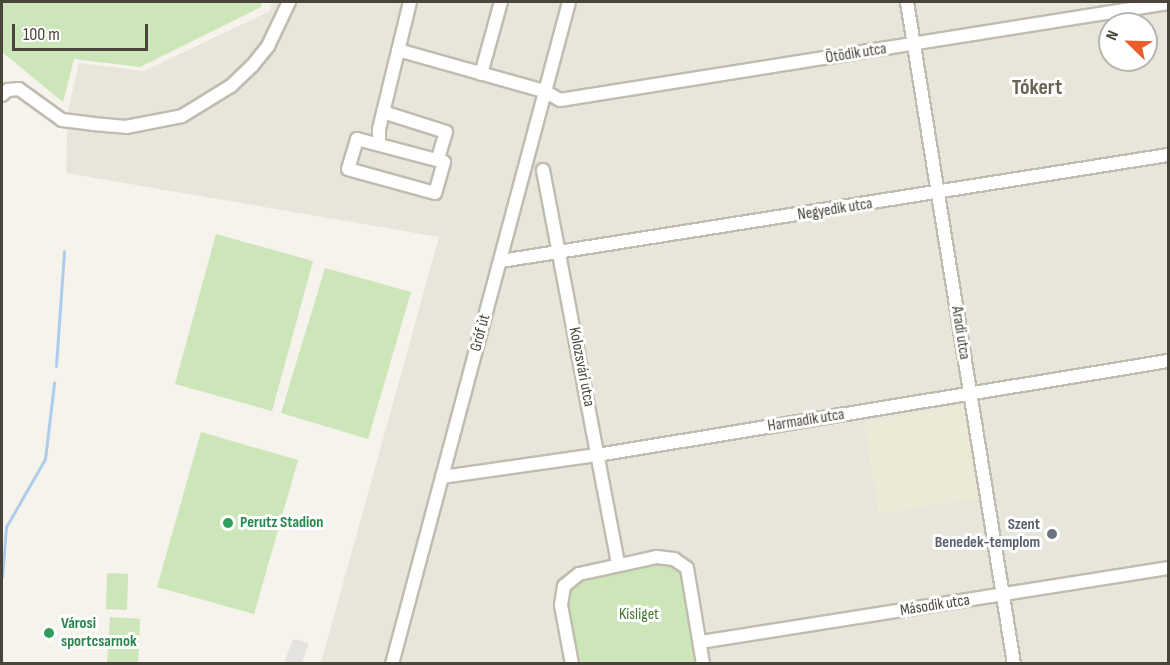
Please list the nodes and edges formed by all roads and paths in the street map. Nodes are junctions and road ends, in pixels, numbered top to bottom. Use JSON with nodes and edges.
{"nodes":[{"id":1,"x":289,"y":2,"type":"edge"},
{"id":2,"x":410,"y":2,"type":"edge"},
{"id":3,"x":501,"y":2,"type":"edge"},
{"id":4,"x":569,"y":2,"type":"edge"},
{"id":5,"x":907,"y":2,"type":"edge"},
{"id":6,"x":1168,"y":3,"type":"edge"},
{"id":7,"x":914,"y":45,"type":"junction"},
{"id":8,"x":398,"y":50,"type":"junction"},
{"id":9,"x":481,"y":74,"type":"junction"},
{"id":10,"x":544,"y":91,"type":"junction"},
{"id":11,"x":2,"y":95,"type":"edge"},
{"id":12,"x":383,"y":112,"type":"junction"},
{"id":13,"x":379,"y":142,"type":"junction"},
{"id":14,"x":1168,"y":155,"type":"edge"},
{"id":15,"x":438,"y":159,"type":"junction"},
{"id":16,"x":543,"y":170,"type":"dead end"},
{"id":17,"x":938,"y":194,"type":"junction"},
{"id":18,"x":559,"y":253,"type":"junction"},
{"id":19,"x":501,"y":261,"type":"junction"},
{"id":20,"x":1168,"y":361,"type":"edge"},
{"id":21,"x":970,"y":394,"type":"junction"},
{"id":22,"x":597,"y":455,"type":"junction"},
{"id":23,"x":442,"y":477,"type":"junction"},
{"id":24,"x":618,"y":564,"type":"junction"},
{"id":25,"x":1168,"y":568,"type":"edge"},
{"id":26,"x":1003,"y":596,"type":"junction"},
{"id":27,"x":701,"y":642,"type":"junction"},
{"id":28,"x":392,"y":663,"type":"edge"},
{"id":29,"x":572,"y":663,"type":"edge"},
{"id":30,"x":703,"y":663,"type":"edge"},
{"id":31,"x":1014,"y":663,"type":"edge"}],
"edges":[{"from":1,"to":11,"type":"street"},
{"from":2,"to":8,"type":"street"},
{"from":3,"to":9,"type":"street"},
{"from":4,"to":10,"type":"street","name":"Gróf út"},
{"from":5,"to":7,"type":"street","name":"Aradi utca"},
{"from":6,"to":7,"type":"street","name":"Ötödik utca"},
{"from":7,"to":10,"type":"street","name":"Ötödik utca"},
{"from":7,"to":17,"type":"street","name":"Aradi utca"},
{"from":8,"to":9,"type":"street","name":"Ötödik utca"},
{"from":8,"to":12,"type":"street"},
{"from":9,"to":10,"type":"street","name":"Ötödik utca"},
{"from":10,"to":19,"type":"street","name":"Gróf út"},
{"from":12,"to":13,"type":"street"},
{"from":12,"to":15,"type":"street"},
{"from":13,"to":15,"type":"street"},
{"from":13,"to":15,"type":"street"},
{"from":14,"to":17,"type":"street","name":"Negyedik utca"},
{"from":16,"to":18,"type":"street","name":"Kolozsvári utca"},
{"from":17,"to":18,"type":"street","name":"Negyedik utca"},
{"from":17,"to":21,"type":"street","name":"Aradi utca"},
{"from":18,"to":19,"type":"street","name":"Negyedik utca"},
{"from":18,"to":22,"type":"street","name":"Kolozsvári utca"},
{"from":19,"to":23,"type":"street","name":"Gróf út"},
{"from":20,"to":21,"type":"street","name":"Harmadik utca"},
{"from":21,"to":22,"type":"street","name":"Harmadik utca"},
{"from":21,"to":26,"type":"street","name":"Aradi utca"},
{"from":22,"to":23,"type":"street","name":"Harmadik utca"},
{"from":22,"to":24,"type":"street","name":"Kolozsvári utca"},
{"from":23,"to":28,"type":"street","name":"Gróf út"},
{"from":24,"to":27,"type":"street"},
{"from":24,"to":29,"type":"street"},
{"from":25,"to":26,"type":"street","name":"Második utca"},
{"from":26,"to":27,"type":"street","name":"Második utca"},
{"from":26,"to":31,"type":"street","name":"Aradi utca"},
{"from":27,"to":30,"type":"street"}]}
